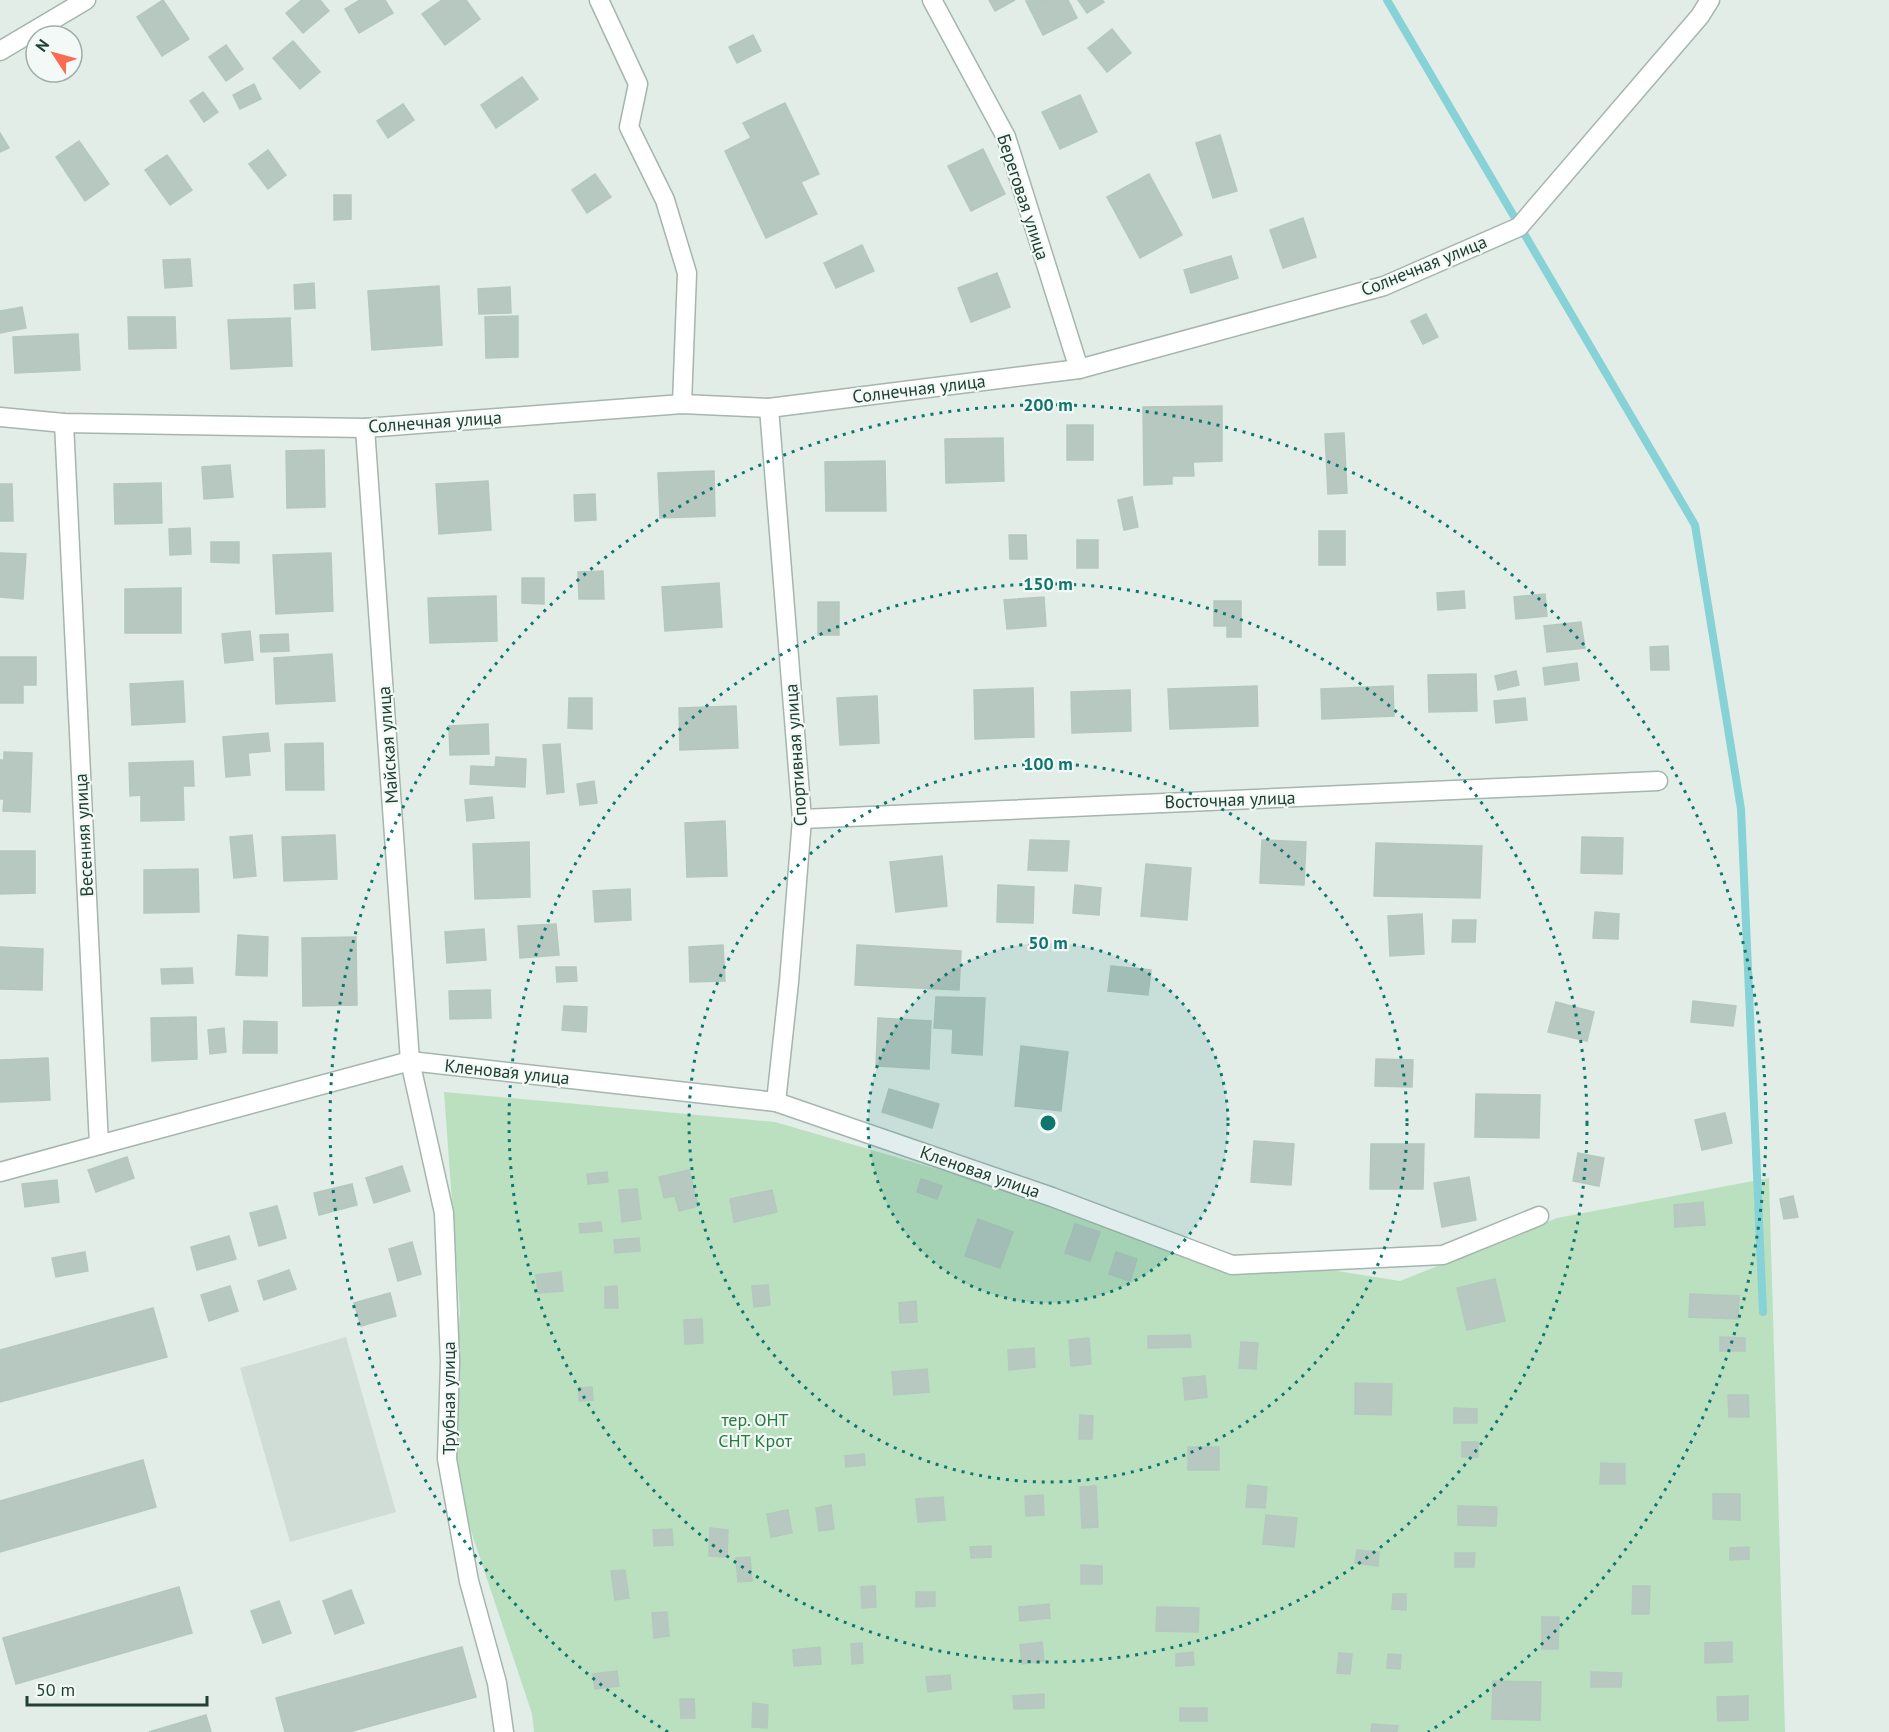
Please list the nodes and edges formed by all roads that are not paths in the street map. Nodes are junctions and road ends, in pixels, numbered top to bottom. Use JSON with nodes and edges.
{"nodes":[{"id":1,"x":86,"y":0,"type":"edge"},
{"id":2,"x":599,"y":0,"type":"edge"},
{"id":3,"x":932,"y":0,"type":"edge"},
{"id":4,"x":1710,"y":0,"type":"edge"},
{"id":5,"x":0,"y":51,"type":"edge"},
{"id":6,"x":1079,"y":369,"type":"junction"},
{"id":7,"x":682,"y":404,"type":"junction"},
{"id":8,"x":769,"y":408,"type":"junction"},
{"id":9,"x":0,"y":417,"type":"edge"},
{"id":10,"x":64,"y":423,"type":"junction"},
{"id":11,"x":365,"y":428,"type":"junction"},
{"id":12,"x":1658,"y":782,"type":"dead end"},
{"id":13,"x":802,"y":819,"type":"junction"},
{"id":14,"x":410,"y":1061,"type":"junction"},
{"id":15,"x":776,"y":1102,"type":"junction"},
{"id":16,"x":99,"y":1145,"type":"junction"},
{"id":17,"x":0,"y":1172,"type":"edge"},
{"id":18,"x":1539,"y":1216,"type":"dead end"},
{"id":19,"x":504,"y":1732,"type":"edge"}],
"edges":[{"from":1,"to":5,"type":"street"},
{"from":2,"to":7,"type":"street"},
{"from":3,"to":6,"type":"street","name":"Береговая улица"},
{"from":4,"to":6,"type":"street","name":"Солнечная улица"},
{"from":6,"to":8,"type":"street","name":"Солнечная улица"},
{"from":7,"to":8,"type":"street","name":"Солнечная улица"},
{"from":7,"to":11,"type":"street","name":"Солнечная улица"},
{"from":8,"to":13,"type":"street","name":"Спортивная улица"},
{"from":9,"to":10,"type":"street","name":"Солнечная улица"},
{"from":10,"to":11,"type":"street","name":"Солнечная улица"},
{"from":10,"to":16,"type":"street","name":"Весенняя улица"},
{"from":11,"to":14,"type":"street","name":"Майская улица"},
{"from":12,"to":13,"type":"street","name":"Восточная улица"},
{"from":13,"to":15,"type":"street","name":"Спортивная улица"},
{"from":14,"to":15,"type":"street","name":"Кленовая улица"},
{"from":14,"to":16,"type":"street"},
{"from":14,"to":19,"type":"street","name":"Трубная улица"},
{"from":15,"to":18,"type":"street","name":"Кленовая улица"},
{"from":16,"to":17,"type":"street"}]}
